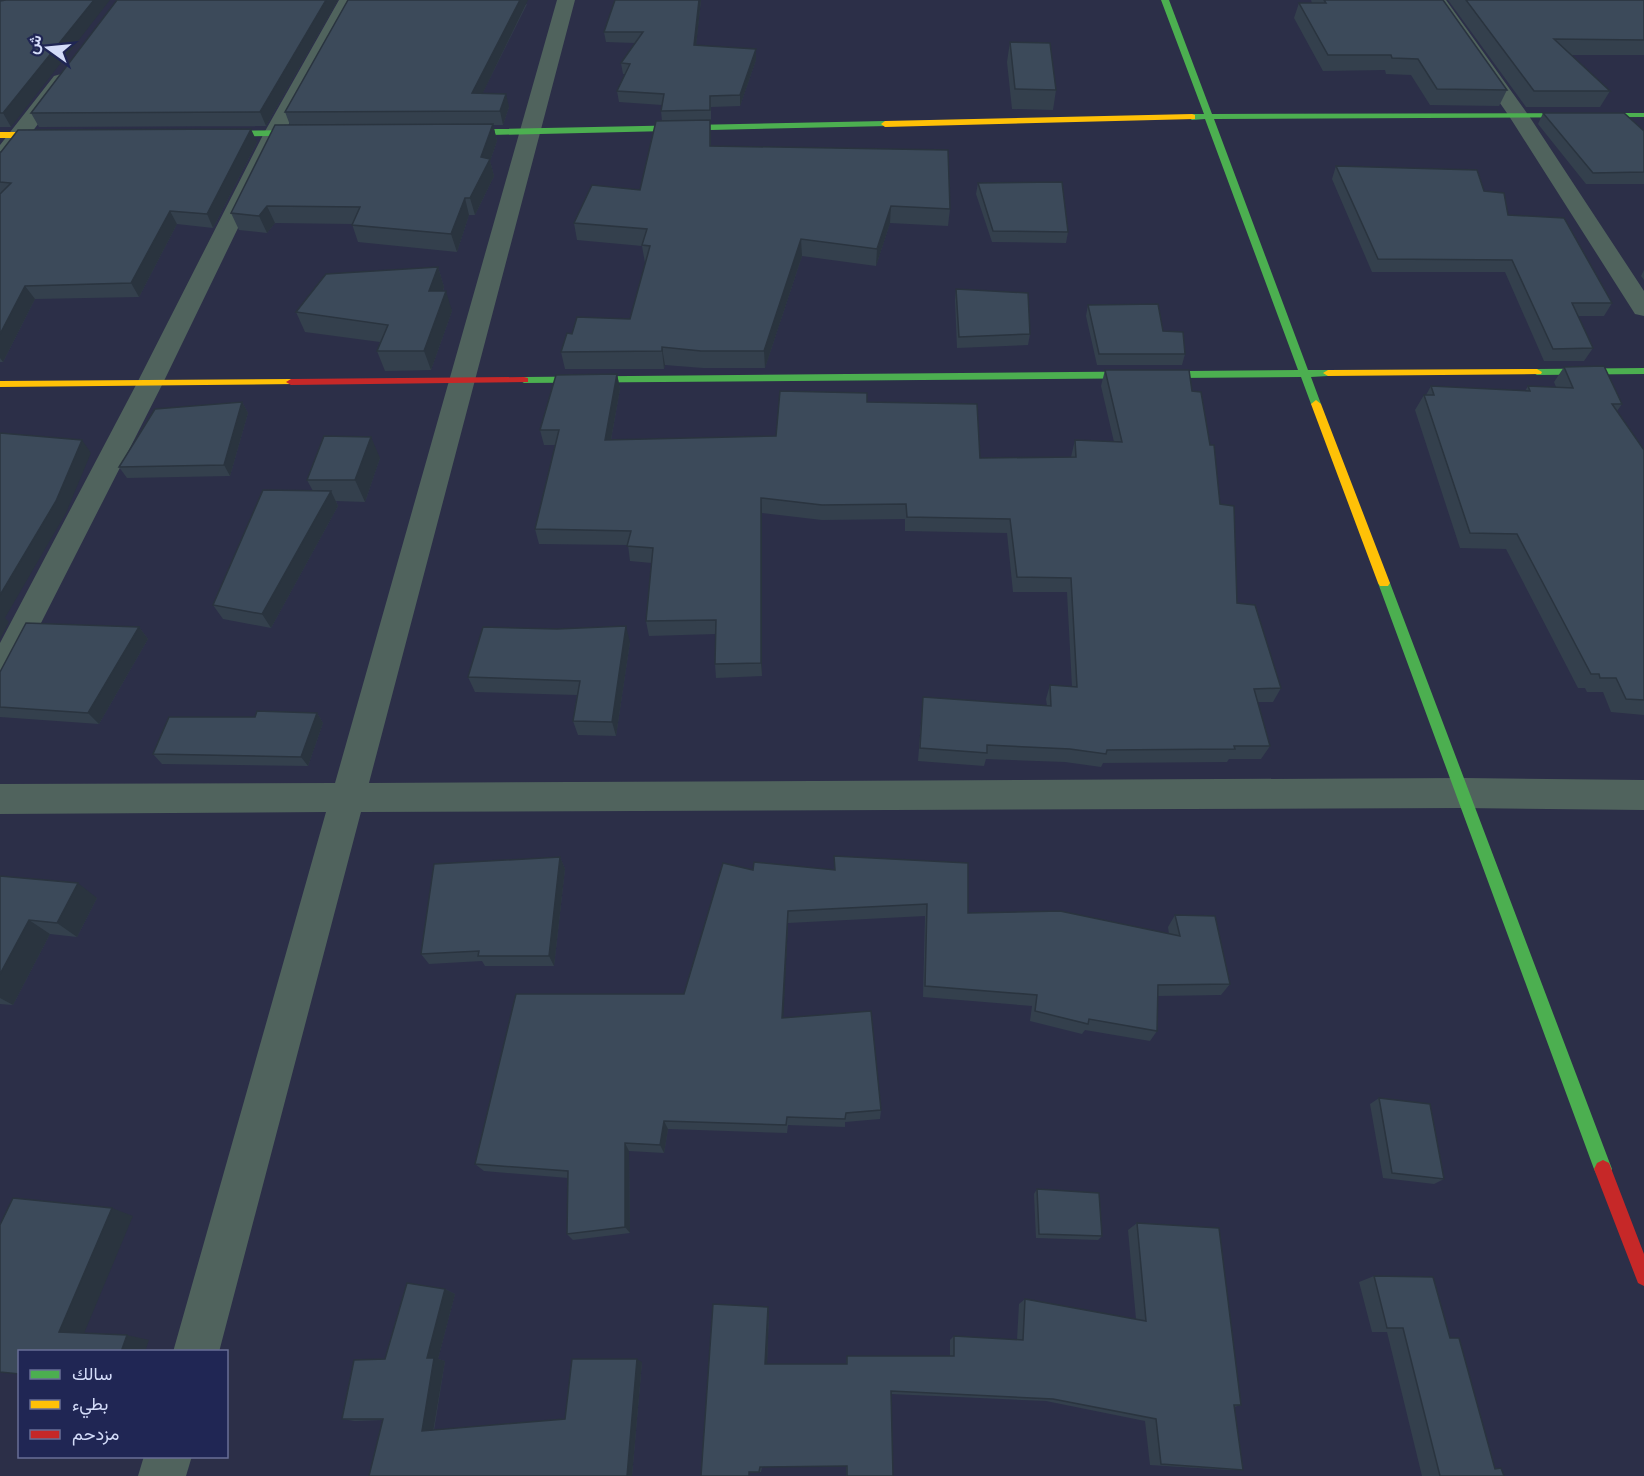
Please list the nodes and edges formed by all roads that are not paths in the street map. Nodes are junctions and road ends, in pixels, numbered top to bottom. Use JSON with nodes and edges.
{"nodes":[{"id":1,"x":348,"y":0,"type":"edge"},
{"id":2,"x":566,"y":0,"type":"edge"},
{"id":3,"x":1165,"y":0,"type":"edge"},
{"id":4,"x":1437,"y":0,"type":"edge"},
{"id":5,"x":74,"y":63,"type":"edge"},
{"id":6,"x":1644,"y":115,"type":"edge"},
{"id":7,"x":1519,"y":116,"type":"junction"},
{"id":8,"x":1209,"y":117,"type":"junction"},
{"id":9,"x":530,"y":132,"type":"junction"},
{"id":10,"x":332,"y":133,"type":"edge"},
{"id":11,"x":437,"y":133,"type":"edge"},
{"id":12,"x":77,"y":134,"type":"edge"},
{"id":13,"x":193,"y":134,"type":"edge"},
{"id":14,"x":274,"y":134,"type":"junction"},
{"id":15,"x":9,"y":135,"type":"edge"},
{"id":16,"x":0,"y":159,"type":"edge"},
{"id":17,"x":1644,"y":309,"type":"edge"},
{"id":18,"x":1644,"y":372,"type":"edge"},
{"id":19,"x":1306,"y":376,"type":"junction"},
{"id":20,"x":462,"y":380,"type":"junction"},
{"id":21,"x":150,"y":382,"type":"junction"},
{"id":22,"x":0,"y":384,"type":"edge"},
{"id":23,"x":0,"y":673,"type":"edge"},
{"id":24,"x":1462,"y":793,"type":"junction"},
{"id":25,"x":1644,"y":795,"type":"edge"},
{"id":26,"x":0,"y":799,"type":"edge"},
{"id":27,"x":347,"y":799,"type":"junction"},
{"id":28,"x":1644,"y":1277,"type":"edge"},
{"id":29,"x":197,"y":1350,"type":"edge"},
{"id":30,"x":167,"y":1458,"type":"edge"},
{"id":31,"x":162,"y":1476,"type":"edge"}],
"edges":[{"from":1,"to":14,"type":"street"},
{"from":2,"to":9,"type":"street"},
{"from":3,"to":8,"type":"street"},
{"from":4,"to":7,"type":"street"},
{"from":5,"to":15,"type":"street"},
{"from":6,"to":7,"type":"street"},
{"from":7,"to":8,"type":"street"},
{"from":7,"to":17,"type":"street"},
{"from":8,"to":9,"type":"street"},
{"from":8,"to":19,"type":"street"},
{"from":9,"to":11,"type":"street"},
{"from":9,"to":20,"type":"street"},
{"from":10,"to":14,"type":"street"},
{"from":12,"to":15,"type":"street"},
{"from":13,"to":14,"type":"street"},
{"from":14,"to":21,"type":"street"},
{"from":15,"to":16,"type":"street"},
{"from":18,"to":19,"type":"street"},
{"from":19,"to":20,"type":"street"},
{"from":19,"to":24,"type":"street"},
{"from":20,"to":21,"type":"street"},
{"from":20,"to":27,"type":"street"},
{"from":21,"to":22,"type":"street"},
{"from":21,"to":23,"type":"street"},
{"from":24,"to":25,"type":"street"},
{"from":24,"to":27,"type":"street"},
{"from":24,"to":28,"type":"street"},
{"from":26,"to":27,"type":"street"},
{"from":27,"to":29,"type":"street"},
{"from":30,"to":31,"type":"street"}]}
